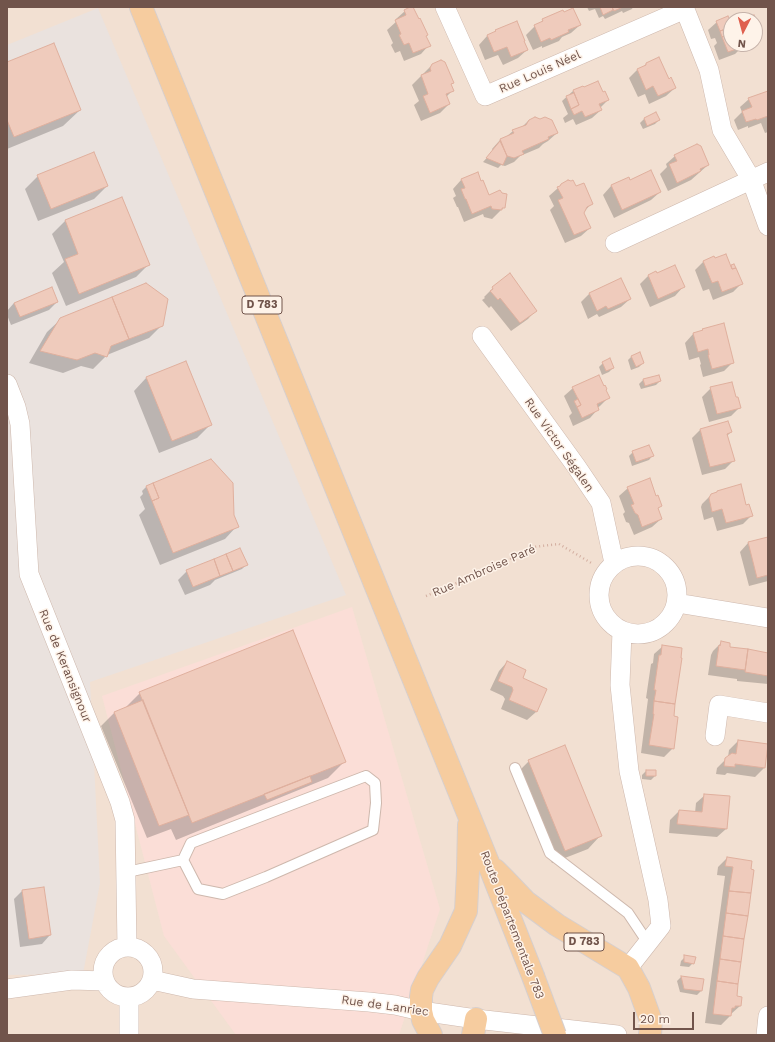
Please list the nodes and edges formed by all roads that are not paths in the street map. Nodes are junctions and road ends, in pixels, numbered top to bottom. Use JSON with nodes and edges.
{"nodes":[{"id":1,"x":142,"y":7,"type":"edge"},
{"id":2,"x":446,"y":7,"type":"edge"},
{"id":3,"x":684,"y":8,"type":"edge"},
{"id":4,"x":768,"y":172,"type":"edge"},
{"id":5,"x":751,"y":180,"type":"junction"},
{"id":6,"x":768,"y":226,"type":"edge"},
{"id":7,"x":615,"y":243,"type":"dead end"},
{"id":8,"x":482,"y":336,"type":"dead end"},
{"id":9,"x":7,"y":384,"type":"edge"},
{"id":10,"x":610,"y":567,"type":"junction"},
{"id":11,"x":677,"y":603,"type":"junction"},
{"id":12,"x":768,"y":618,"type":"edge"},
{"id":13,"x":622,"y":631,"type":"junction"},
{"id":14,"x":768,"y":713,"type":"edge"},
{"id":15,"x":715,"y":736,"type":"dead end"},
{"id":16,"x":515,"y":768,"type":"dead end"},
{"id":17,"x":469,"y":816,"type":"junction"},
{"id":18,"x":183,"y":860,"type":"junction"},
{"id":19,"x":489,"y":865,"type":"junction"},
{"id":20,"x":127,"y":872,"type":"junction"},
{"id":21,"x":648,"y":943,"type":"junction"},
{"id":22,"x":128,"y":947,"type":"junction"},
{"id":23,"x":628,"y":968,"type":"junction"},
{"id":24,"x":152,"y":980,"type":"junction"},
{"id":25,"x":105,"y":981,"type":"junction"},
{"id":26,"x":7,"y":989,"type":"edge"},
{"id":27,"x":129,"y":998,"type":"junction"},
{"id":28,"x":421,"y":1011,"type":"junction"},
{"id":29,"x":768,"y":1016,"type":"edge"},
{"id":30,"x":474,"y":1027,"type":"edge"},
{"id":31,"x":129,"y":1035,"type":"edge"},
{"id":32,"x":431,"y":1035,"type":"edge"},
{"id":33,"x":555,"y":1035,"type":"edge"},
{"id":34,"x":617,"y":1035,"type":"edge"},
{"id":35,"x":650,"y":1035,"type":"edge"},
{"id":36,"x":766,"y":1035,"type":"edge"}],
"edges":[{"from":1,"to":17,"type":"main road","number":"D 783"},
{"from":2,"to":3,"type":"street","name":"Rue Louis Néel"},
{"from":3,"to":5,"type":"street","name":"Rue Louis Néel"},
{"from":4,"to":5,"type":"street"},
{"from":5,"to":6,"type":"street","name":"Rue Louis Néel"},
{"from":5,"to":7,"type":"street"},
{"from":8,"to":10,"type":"street","name":"Rue Victor Ségalen"},
{"from":9,"to":20,"type":"street","name":"Rue de Keransignour"},
{"from":10,"to":11,"type":"street"},
{"from":10,"to":13,"type":"street"},
{"from":11,"to":12,"type":"street"},
{"from":11,"to":13,"type":"street"},
{"from":13,"to":21,"type":"street"},
{"from":14,"to":15,"type":"street"},
{"from":16,"to":21,"type":"lane"},
{"from":17,"to":19,"type":"main road","name":"Route Départementale 783","number":"D 783"},
{"from":17,"to":28,"type":"main road"},
{"from":18,"to":18,"type":"lane"},
{"from":18,"to":20,"type":"lane"},
{"from":19,"to":23,"type":"main road","number":"D 783"},
{"from":19,"to":33,"type":"main road","name":"Route Départementale 783","number":"D 783","bridge":true},
{"from":20,"to":22,"type":"street","name":"Rue de Keransignour"},
{"from":21,"to":23,"type":"street"},
{"from":22,"to":24,"type":"street"},
{"from":22,"to":25,"type":"street"},
{"from":23,"to":35,"type":"main road","number":"D 783"},
{"from":24,"to":27,"type":"street"},
{"from":24,"to":28,"type":"street","name":"Rue de Lanriec"},
{"from":25,"to":26,"type":"street"},
{"from":25,"to":27,"type":"street"},
{"from":27,"to":31,"type":"street"},
{"from":28,"to":30,"type":"street","name":"Rue de Lanriec"},
{"from":28,"to":32,"type":"main road"},
{"from":29,"to":36,"type":"street"},
{"from":30,"to":34,"type":"street","name":"Rue de Lanriec"}]}
